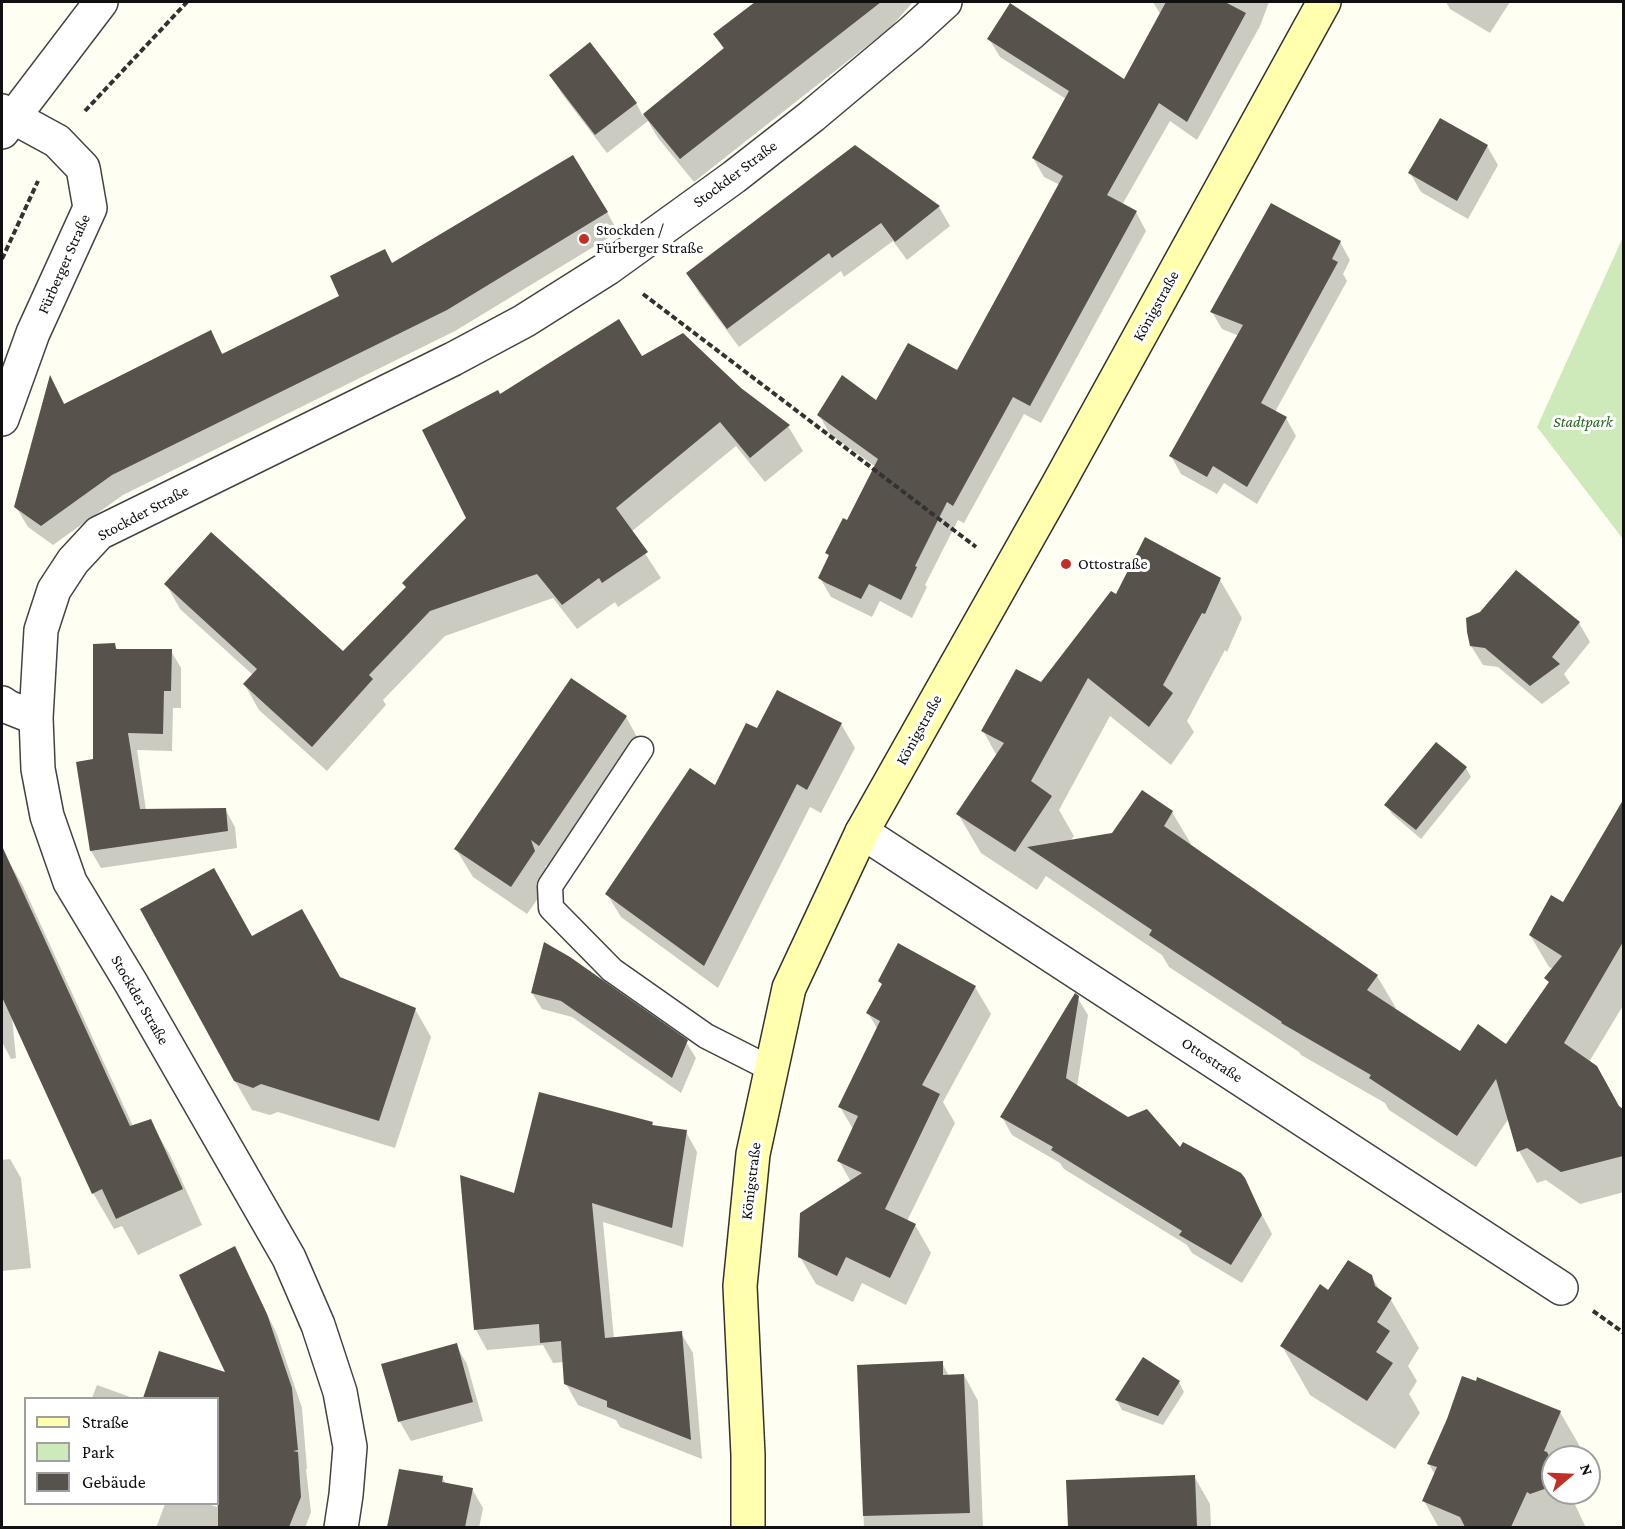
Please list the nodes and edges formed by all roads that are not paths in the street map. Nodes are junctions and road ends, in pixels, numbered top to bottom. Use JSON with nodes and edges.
{"nodes":[{"id":1,"x":101,"y":2,"type":"edge"},
{"id":2,"x":945,"y":2,"type":"edge"},
{"id":3,"x":1324,"y":2,"type":"edge"},
{"id":4,"x":6,"y":120,"type":"edge"},
{"id":5,"x":2,"y":419,"type":"edge"},
{"id":6,"x":2,"y":703,"type":"edge"},
{"id":7,"x":36,"y":717,"type":"junction"},
{"id":8,"x":641,"y":749,"type":"dead end"},
{"id":9,"x":862,"y":832,"type":"junction"},
{"id":10,"x":771,"y":1069,"type":"junction"},
{"id":11,"x":1561,"y":1288,"type":"dead end"},
{"id":12,"x":341,"y":1527,"type":"edge"},
{"id":13,"x":748,"y":1527,"type":"edge"}],
"edges":[{"from":1,"to":4,"type":"street"},
{"from":2,"to":7,"type":"street","name":"Stockder Straße"},
{"from":3,"to":9,"type":"main road","name":"Königstraße"},
{"from":4,"to":5,"type":"street","name":"Fürberger Straße"},
{"from":6,"to":7,"type":"street"},
{"from":7,"to":12,"type":"street","name":"Stockder Straße"},
{"from":8,"to":10,"type":"lane"},
{"from":9,"to":10,"type":"main road","name":"Königstraße"},
{"from":9,"to":11,"type":"street","name":"Ottostraße"},
{"from":10,"to":13,"type":"main road","name":"Königstraße"}]}
